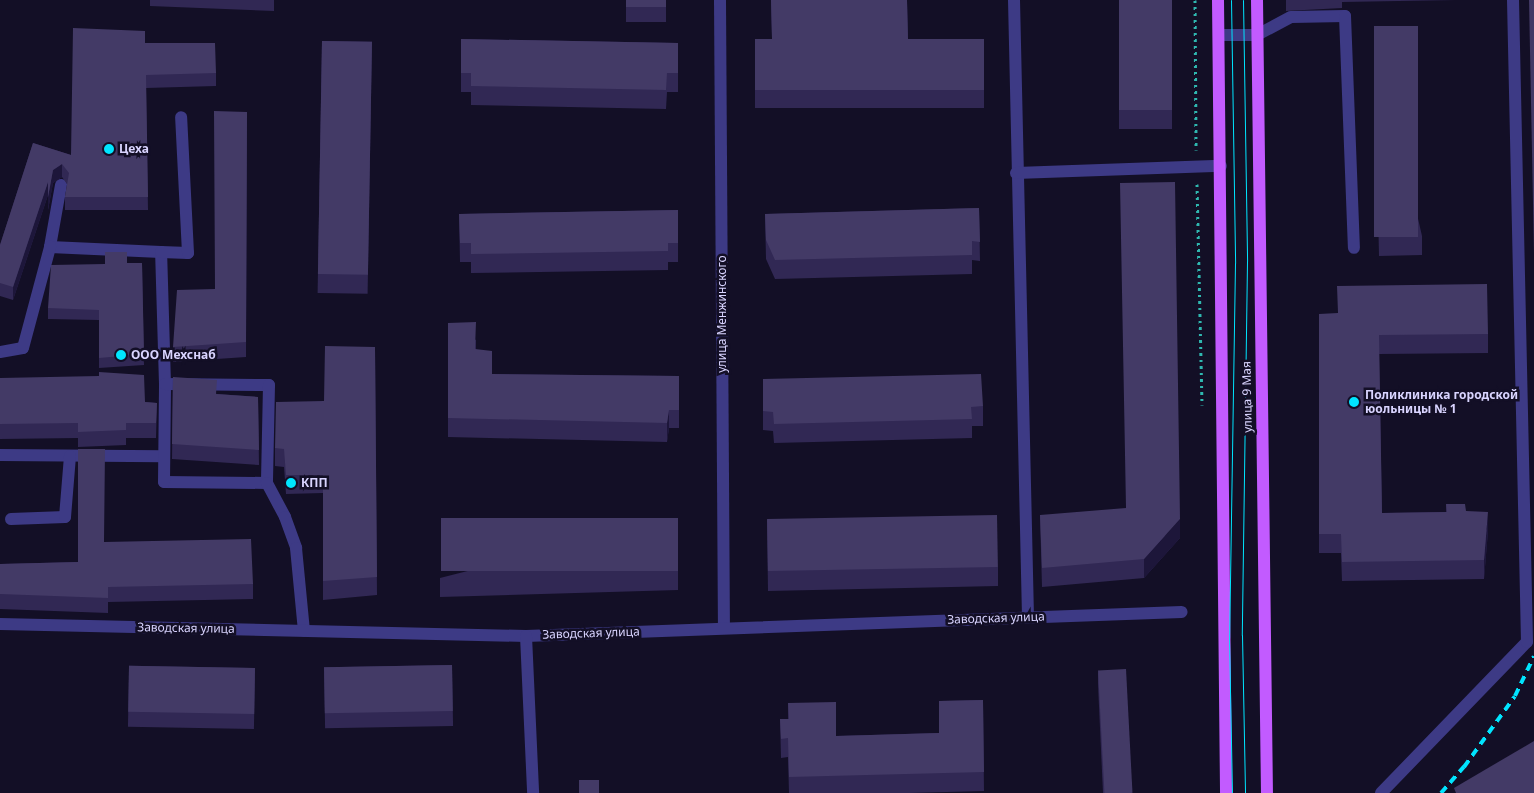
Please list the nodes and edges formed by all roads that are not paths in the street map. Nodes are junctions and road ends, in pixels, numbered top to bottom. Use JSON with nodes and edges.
{"nodes":[{"id":1,"x":720,"y":0,"type":"edge"},
{"id":2,"x":1014,"y":0,"type":"edge"},
{"id":3,"x":1218,"y":0,"type":"edge"},
{"id":4,"x":1257,"y":0,"type":"edge"},
{"id":5,"x":1512,"y":0,"type":"edge"},
{"id":6,"x":1257,"y":35,"type":"junction"},
{"id":7,"x":1219,"y":36,"type":"junction"},
{"id":8,"x":182,"y":117,"type":"dead end"},
{"id":9,"x":1221,"y":166,"type":"junction"},
{"id":10,"x":1016,"y":173,"type":"junction"},
{"id":11,"x":61,"y":185,"type":"dead end"},
{"id":12,"x":50,"y":247,"type":"junction"},
{"id":13,"x":1354,"y":248,"type":"dead end"},
{"id":14,"x":161,"y":252,"type":"junction"},
{"id":15,"x":0,"y":352,"type":"edge"},
{"id":16,"x":165,"y":384,"type":"junction"},
{"id":17,"x":1528,"y":437,"type":"edge"},
{"id":18,"x":0,"y":455,"type":"edge"},
{"id":19,"x":70,"y":456,"type":"junction"},
{"id":20,"x":163,"y":456,"type":"junction"},
{"id":21,"x":267,"y":483,"type":"junction"},
{"id":22,"x":11,"y":519,"type":"dead end"},
{"id":23,"x":1182,"y":612,"type":"dead end"},
{"id":24,"x":1028,"y":616,"type":"junction"},
{"id":25,"x":0,"y":624,"type":"edge"},
{"id":26,"x":724,"y":628,"type":"junction"},
{"id":27,"x":304,"y":631,"type":"junction"},
{"id":28,"x":526,"y":636,"type":"junction"},
{"id":29,"x":1531,"y":640,"type":"edge"},
{"id":30,"x":533,"y":793,"type":"edge"},
{"id":31,"x":1226,"y":793,"type":"edge"},
{"id":32,"x":1267,"y":793,"type":"edge"},
{"id":33,"x":1381,"y":793,"type":"edge"}],
"edges":[{"from":1,"to":26,"type":"street","name":"улица Менжинского"},
{"from":2,"to":10,"type":"street"},
{"from":3,"to":7,"type":"main road","name":"улица 9 Мая"},
{"from":4,"to":6,"type":"main road","name":"улица 9 Мая"},
{"from":5,"to":17,"type":"street"},
{"from":6,"to":7,"type":"street"},
{"from":6,"to":13,"type":"street"},
{"from":6,"to":32,"type":"main road","name":"улица 9 Мая"},
{"from":7,"to":9,"type":"main road","name":"улица 9 Мая"},
{"from":8,"to":14,"type":"street"},
{"from":9,"to":10,"type":"street"},
{"from":9,"to":31,"type":"main road","name":"улица 9 Мая"},
{"from":10,"to":24,"type":"street"},
{"from":11,"to":12,"type":"street"},
{"from":12,"to":14,"type":"street"},
{"from":12,"to":15,"type":"street"},
{"from":14,"to":16,"type":"street"},
{"from":16,"to":20,"type":"street"},
{"from":16,"to":21,"type":"street"},
{"from":17,"to":29,"type":"street"},
{"from":18,"to":19,"type":"street"},
{"from":19,"to":20,"type":"street"},
{"from":19,"to":22,"type":"street"},
{"from":20,"to":21,"type":"street"},
{"from":21,"to":27,"type":"street"},
{"from":23,"to":24,"type":"street","name":"Заводская улица"},
{"from":24,"to":26,"type":"street","name":"Заводская улица"},
{"from":25,"to":27,"type":"street","name":"Заводская улица"},
{"from":26,"to":28,"type":"street","name":"Заводская улица"},
{"from":27,"to":28,"type":"street","name":"Заводская улица"},
{"from":28,"to":30,"type":"street"},
{"from":29,"to":33,"type":"street"}]}
